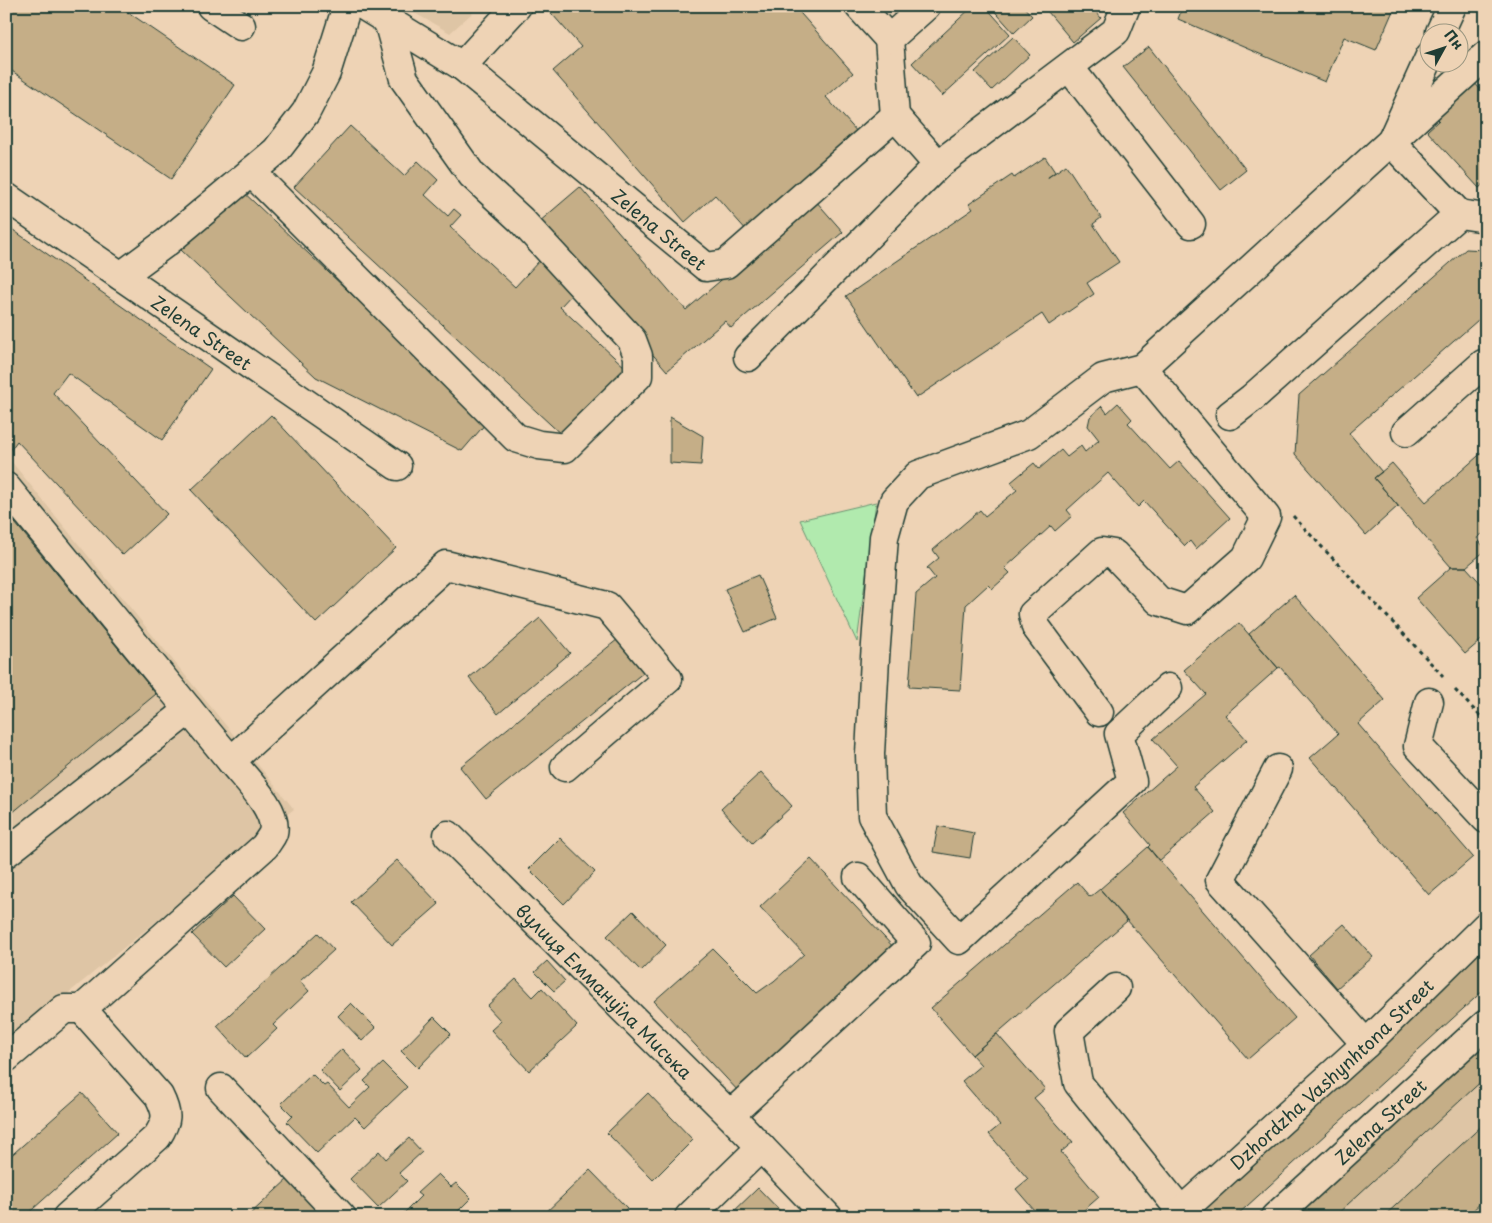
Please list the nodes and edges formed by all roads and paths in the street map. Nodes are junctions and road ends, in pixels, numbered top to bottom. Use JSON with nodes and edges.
{"nodes":[{"id":1,"x":211,"y":6,"type":"edge"},
{"id":2,"x":347,"y":6,"type":"edge"},
{"id":3,"x":364,"y":6,"type":"edge"},
{"id":4,"x":518,"y":6,"type":"edge"},
{"id":5,"x":859,"y":6,"type":"edge"},
{"id":6,"x":926,"y":6,"type":"edge"},
{"id":7,"x":1126,"y":6,"type":"edge"},
{"id":8,"x":1452,"y":6,"type":"edge"},
{"id":9,"x":388,"y":21,"type":"junction"},
{"id":10,"x":1445,"y":22,"type":"edge"},
{"id":11,"x":241,"y":26,"type":"dead end"},
{"id":12,"x":889,"y":40,"type":"junction"},
{"id":13,"x":1486,"y":55,"type":"edge"},
{"id":14,"x":462,"y":66,"type":"junction"},
{"id":15,"x":1069,"y":67,"type":"junction"},
{"id":16,"x":1423,"y":72,"type":"edge"},
{"id":17,"x":895,"y":116,"type":"junction"},
{"id":18,"x":1391,"y":142,"type":"junction"},
{"id":19,"x":938,"y":165,"type":"junction"},
{"id":20,"x":251,"y":172,"type":"junction"},
{"id":21,"x":6,"y":197,"type":"edge"},
{"id":22,"x":1459,"y":214,"type":"junction"},
{"id":23,"x":1486,"y":218,"type":"edge"},
{"id":24,"x":1190,"y":224,"type":"dead end"},
{"id":25,"x":121,"y":276,"type":"junction"},
{"id":26,"x":748,"y":357,"type":"dead end"},
{"id":27,"x":1486,"y":365,"type":"edge"},
{"id":28,"x":1142,"y":368,"type":"junction"},
{"id":29,"x":1230,"y":415,"type":"dead end"},
{"id":30,"x":1406,"y":432,"type":"dead end"},
{"id":31,"x":397,"y":466,"type":"dead end"},
{"id":32,"x":6,"y":487,"type":"edge"},
{"id":33,"x":1288,"y":511,"type":"dead end"},
{"id":34,"x":1445,"y":678,"type":"dead end"},
{"id":35,"x":1452,"y":686,"type":"dead end"},
{"id":36,"x":1168,"y":688,"type":"dead end"},
{"id":37,"x":1428,"y":702,"type":"dead end"},
{"id":38,"x":189,"y":710,"type":"junction"},
{"id":39,"x":1099,"y":712,"type":"dead end"},
{"id":40,"x":1486,"y":722,"type":"edge"},
{"id":41,"x":231,"y":761,"type":"junction"},
{"id":42,"x":565,"y":767,"type":"dead end"},
{"id":43,"x":1278,"y":769,"type":"dead end"},
{"id":44,"x":1486,"y":819,"type":"edge"},
{"id":45,"x":448,"y":835,"type":"dead end"},
{"id":46,"x":6,"y":853,"type":"edge"},
{"id":47,"x":858,"y":877,"type":"dead end"},
{"id":48,"x":1486,"y":926,"type":"edge"},
{"id":49,"x":1116,"y":988,"type":"dead end"},
{"id":50,"x":82,"y":1009,"type":"junction"},
{"id":51,"x":1486,"y":1024,"type":"edge"},
{"id":52,"x":1366,"y":1044,"type":"junction"},
{"id":53,"x":6,"y":1058,"type":"edge"},
{"id":54,"x":221,"y":1088,"type":"dead end"},
{"id":55,"x":730,"y":1115,"type":"junction"},
{"id":56,"x":761,"y":1147,"type":"junction"},
{"id":57,"x":1178,"y":1214,"type":"edge"},
{"id":58,"x":67,"y":1217,"type":"edge"},
{"id":59,"x":342,"y":1217,"type":"edge"},
{"id":60,"x":689,"y":1217,"type":"edge"},
{"id":61,"x":828,"y":1217,"type":"edge"},
{"id":62,"x":1275,"y":1217,"type":"edge"}],
"edges":[{"from":1,"to":11,"type":"street"},
{"from":2,"to":20,"type":"street"},
{"from":3,"to":9,"type":"street","name":"Zelena Street"},
{"from":4,"to":14,"type":"street"},
{"from":5,"to":12,"type":"street"},
{"from":6,"to":12,"type":"street"},
{"from":7,"to":15,"type":"street"},
{"from":8,"to":10,"type":"street"},
{"from":9,"to":14,"type":"street","name":"Zelena Street"},
{"from":9,"to":20,"type":"street"},
{"from":12,"to":17,"type":"street"},
{"from":13,"to":18,"type":"street"},
{"from":14,"to":17,"type":"street","name":"Zelena Street"},
{"from":15,"to":19,"type":"street"},
{"from":15,"to":24,"type":"street"},
{"from":16,"to":18,"type":"street"},
{"from":17,"to":19,"type":"street"},
{"from":18,"to":22,"type":"street"},
{"from":18,"to":28,"type":"street"},
{"from":19,"to":26,"type":"street"},
{"from":20,"to":25,"type":"street"},
{"from":21,"to":25,"type":"street","name":"Zelena Street"},
{"from":22,"to":23,"type":"street"},
{"from":22,"to":29,"type":"street"},
{"from":25,"to":31,"type":"street","name":"Zelena Street"},
{"from":27,"to":30,"type":"street"},
{"from":28,"to":36,"type":"street"},
{"from":28,"to":39,"type":"street"},
{"from":32,"to":38,"type":"street"},
{"from":33,"to":34,"type":"path"},
{"from":35,"to":40,"type":"path"},
{"from":37,"to":44,"type":"street"},
{"from":38,"to":41,"type":"street"},
{"from":38,"to":46,"type":"street"},
{"from":41,"to":42,"type":"street"},
{"from":41,"to":50,"type":"street"},
{"from":43,"to":52,"type":"street"},
{"from":45,"to":55,"type":"street","name":"вулиця Еммануїла Миська"},
{"from":47,"to":55,"type":"street"},
{"from":48,"to":52,"type":"street","name":"Dzhordzha Vashynhtona Street"},
{"from":49,"to":57,"type":"street"},
{"from":50,"to":53,"type":"street"},
{"from":50,"to":58,"type":"street"},
{"from":51,"to":62,"type":"street","name":"Zelena Street"},
{"from":52,"to":57,"type":"street","name":"Dzhordzha Vashynhtona Street"},
{"from":54,"to":59,"type":"street"},
{"from":55,"to":56,"type":"street","name":"вулиця Еммануїла Миська"},
{"from":56,"to":60,"type":"street"},
{"from":56,"to":61,"type":"street","name":"вулиця Еммануїла Миська"}]}
